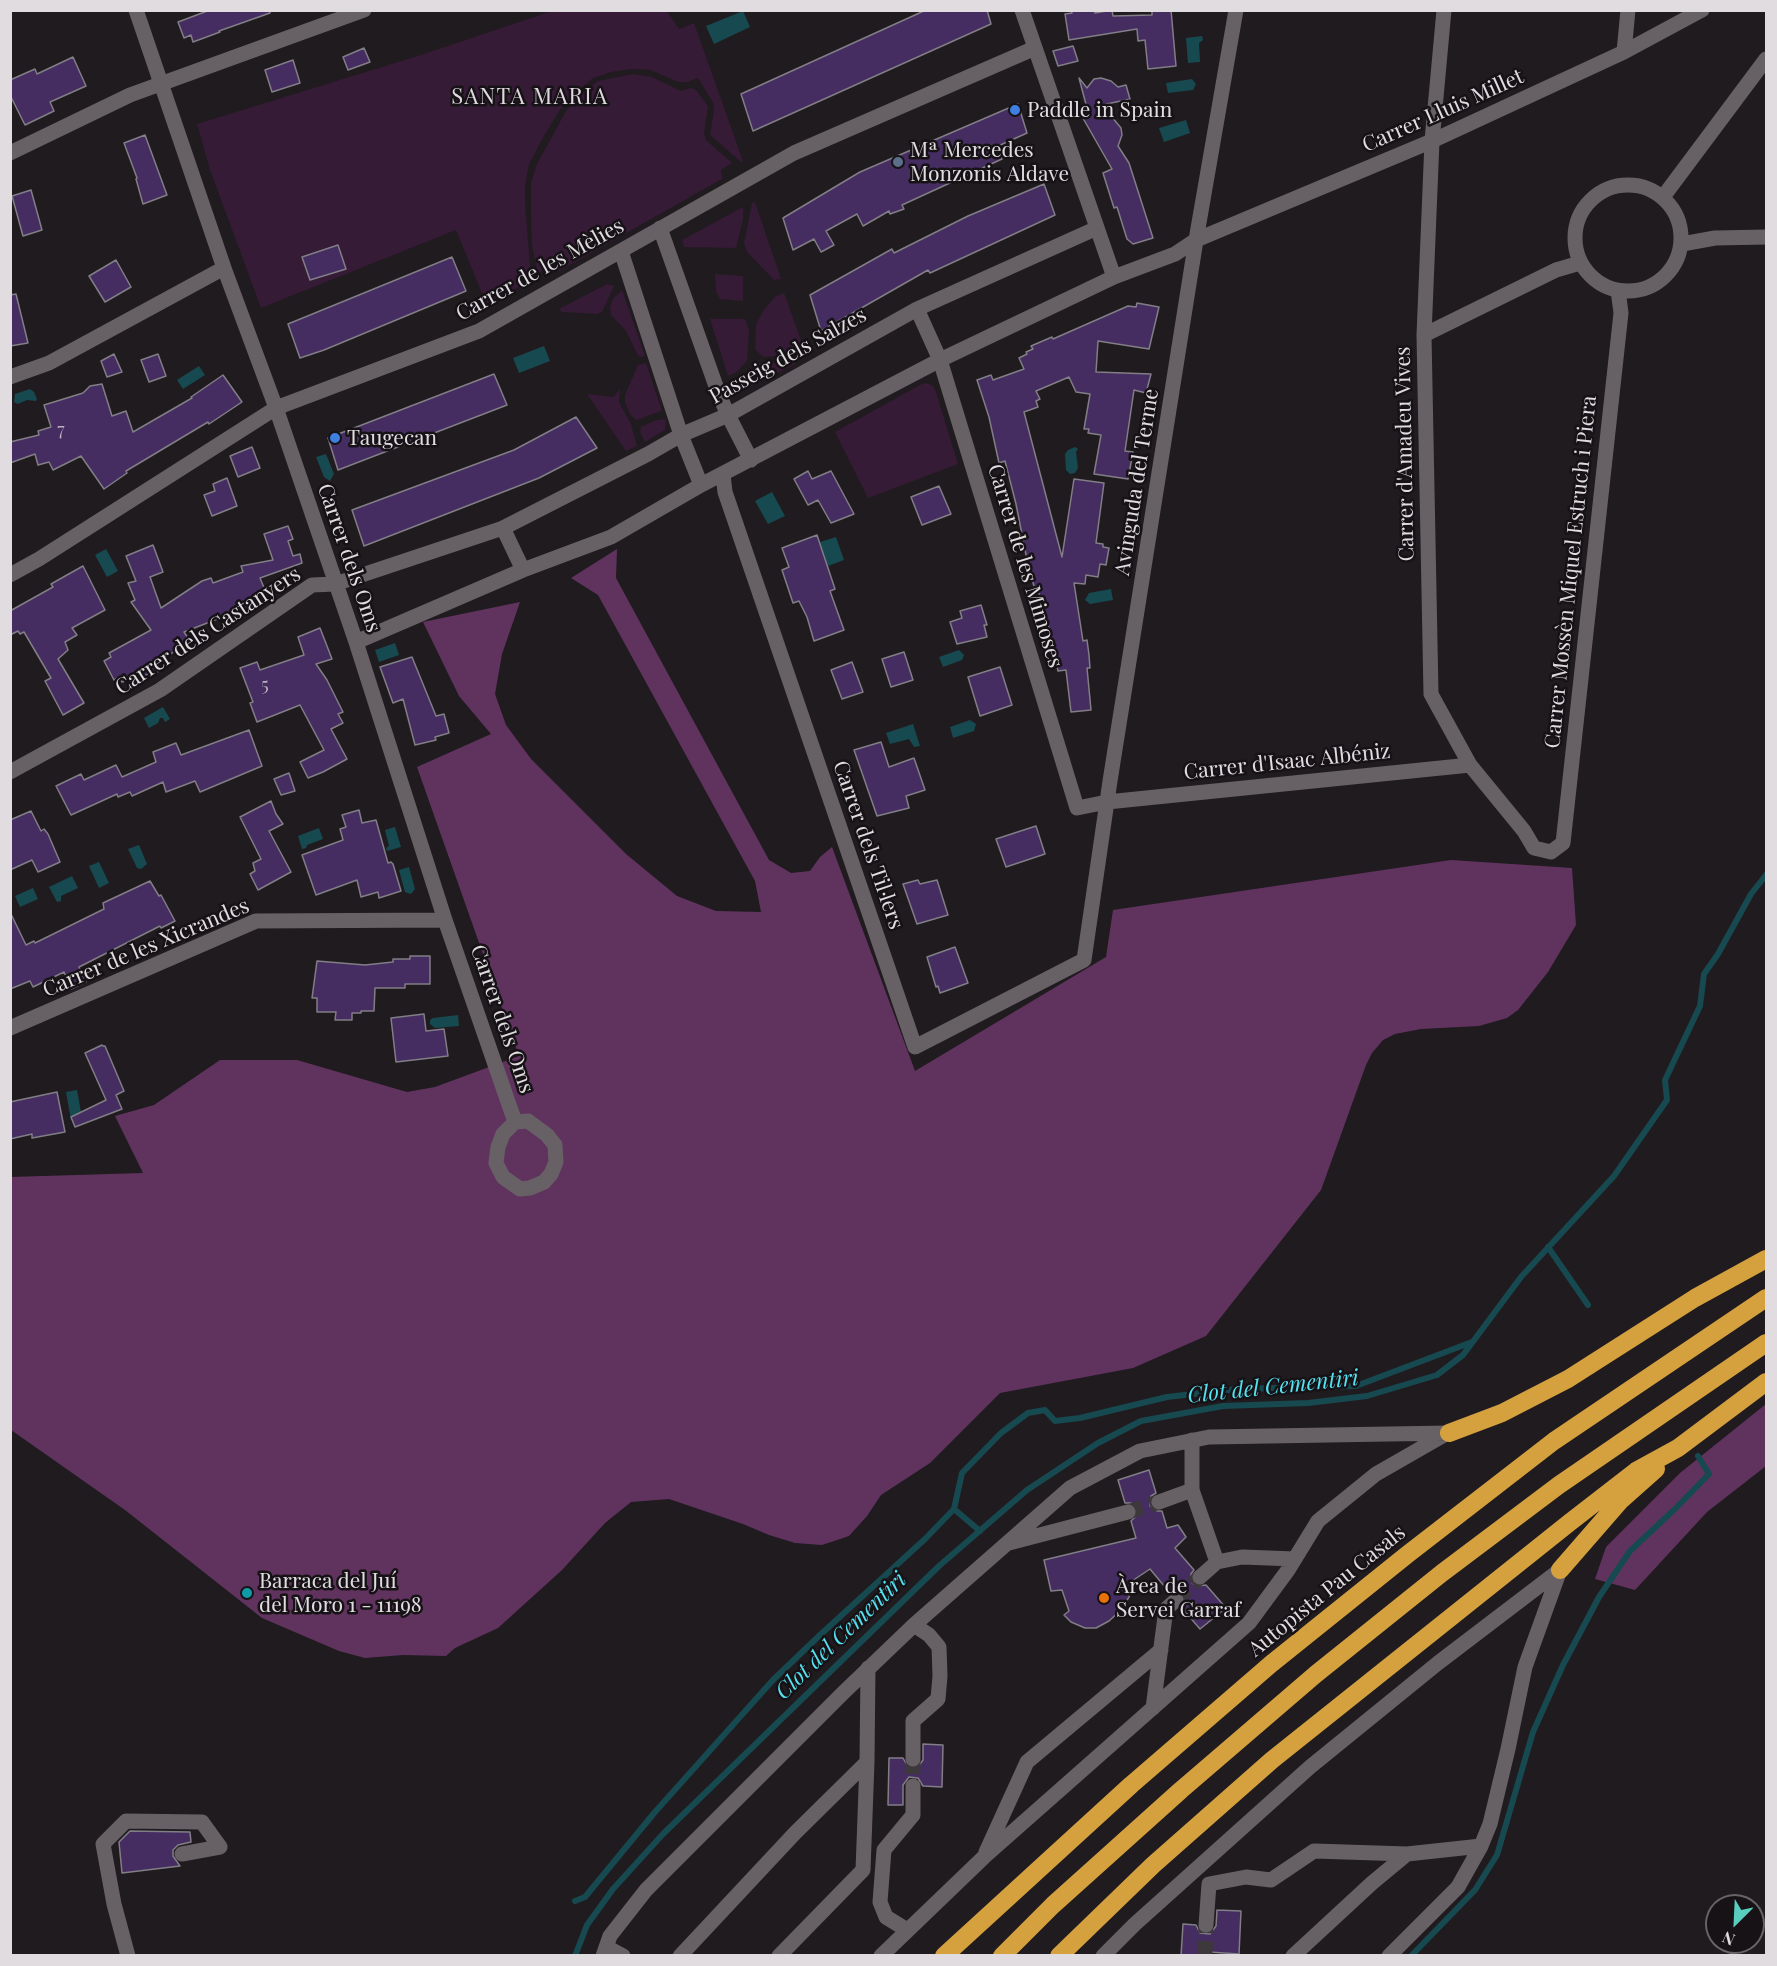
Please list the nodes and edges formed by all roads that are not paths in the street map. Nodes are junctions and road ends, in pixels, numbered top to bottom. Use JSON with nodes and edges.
{"nodes":[{"id":1,"x":136,"y":10,"type":"edge"},
{"id":2,"x":364,"y":10,"type":"edge"},
{"id":3,"x":1022,"y":10,"type":"edge"},
{"id":4,"x":1236,"y":10,"type":"edge"},
{"id":5,"x":1444,"y":10,"type":"edge"},
{"id":6,"x":1628,"y":10,"type":"edge"},
{"id":7,"x":1702,"y":10,"type":"edge"},
{"id":8,"x":1035,"y":48,"type":"junction"},
{"id":9,"x":1624,"y":52,"type":"junction"},
{"id":10,"x":1767,"y":59,"type":"edge"},
{"id":11,"x":162,"y":84,"type":"junction"},
{"id":12,"x":1432,"y":141,"type":"junction"},
{"id":13,"x":10,"y":153,"type":"edge"},
{"id":14,"x":1663,"y":197,"type":"junction"},
{"id":15,"x":660,"y":228,"type":"junction"},
{"id":16,"x":1097,"y":228,"type":"junction"},
{"id":17,"x":1767,"y":237,"type":"edge"},
{"id":18,"x":1196,"y":240,"type":"junction"},
{"id":19,"x":1682,"y":244,"type":"junction"},
{"id":20,"x":621,"y":251,"type":"junction"},
{"id":21,"x":1580,"y":263,"type":"junction"},
{"id":22,"x":224,"y":268,"type":"junction"},
{"id":23,"x":1114,"y":278,"type":"junction"},
{"id":24,"x":1618,"y":290,"type":"junction"},
{"id":25,"x":917,"y":309,"type":"junction"},
{"id":26,"x":1424,"y":335,"type":"junction"},
{"id":27,"x":940,"y":360,"type":"junction"},
{"id":28,"x":10,"y":377,"type":"edge"},
{"id":29,"x":276,"y":408,"type":"junction"},
{"id":30,"x":728,"y":415,"type":"junction"},
{"id":31,"x":681,"y":435,"type":"junction"},
{"id":32,"x":751,"y":460,"type":"junction"},
{"id":33,"x":723,"y":475,"type":"junction"},
{"id":34,"x":701,"y":485,"type":"junction"},
{"id":35,"x":503,"y":528,"type":"junction"},
{"id":36,"x":523,"y":570,"type":"junction"},
{"id":37,"x":10,"y":575,"type":"edge"},
{"id":38,"x":335,"y":584,"type":"junction"},
{"id":39,"x":356,"y":642,"type":"junction"},
{"id":40,"x":1470,"y":765,"type":"junction"},
{"id":41,"x":10,"y":772,"type":"edge"},
{"id":42,"x":1107,"y":802,"type":"junction"},
{"id":43,"x":1551,"y":852,"type":"joint"},
{"id":44,"x":445,"y":920,"type":"junction"},
{"id":45,"x":1084,"y":960,"type":"joint"},
{"id":46,"x":10,"y":1028,"type":"edge"},
{"id":47,"x":515,"y":1122,"type":"junction"},
{"id":48,"x":1767,"y":1258,"type":"edge"},
{"id":49,"x":1766,"y":1298,"type":"edge"},
{"id":50,"x":1767,"y":1343,"type":"edge"},
{"id":51,"x":1767,"y":1382,"type":"edge"},
{"id":52,"x":1449,"y":1433,"type":"junction"},
{"id":53,"x":1192,"y":1440,"type":"junction"},
{"id":54,"x":1678,"y":1448,"type":"junction"},
{"id":55,"x":1192,"y":1490,"type":"junction"},
{"id":56,"x":1160,"y":1502,"type":"tunnel mouth"},
{"id":57,"x":1128,"y":1512,"type":"tunnel mouth"},
{"id":58,"x":1005,"y":1544,"type":"junction"},
{"id":59,"x":1295,"y":1559,"type":"junction"},
{"id":60,"x":1217,"y":1562,"type":"junction"},
{"id":61,"x":1560,"y":1570,"type":"junction"},
{"id":62,"x":1200,"y":1577,"type":"tunnel mouth"},
{"id":63,"x":1176,"y":1600,"type":"tunnel mouth"},
{"id":64,"x":914,"y":1625,"type":"junction"},
{"id":65,"x":1161,"y":1650,"type":"junction"},
{"id":66,"x":868,"y":1668,"type":"junction"},
{"id":67,"x":1153,"y":1708,"type":"junction"},
{"id":68,"x":912,"y":1759,"type":"tunnel mouth"},
{"id":69,"x":867,"y":1762,"type":"junction"},
{"id":70,"x":913,"y":1786,"type":"tunnel mouth"},
{"id":71,"x":1481,"y":1846,"type":"junction"},
{"id":72,"x":182,"y":1854,"type":"dead end"},
{"id":73,"x":1407,"y":1854,"type":"junction"},
{"id":74,"x":984,"y":1857,"type":"junction"},
{"id":75,"x":1206,"y":1925,"type":"tunnel mouth"},
{"id":76,"x":907,"y":1930,"type":"junction"},
{"id":77,"x":604,"y":1951,"type":"edge"},
{"id":78,"x":128,"y":1956,"type":"edge"},
{"id":79,"x":623,"y":1956,"type":"edge"},
{"id":80,"x":680,"y":1956,"type":"edge"},
{"id":81,"x":779,"y":1956,"type":"edge"},
{"id":82,"x":881,"y":1956,"type":"edge"},
{"id":83,"x":944,"y":1956,"type":"edge"},
{"id":84,"x":1002,"y":1956,"type":"edge"},
{"id":85,"x":1059,"y":1956,"type":"edge"},
{"id":86,"x":1103,"y":1956,"type":"edge"},
{"id":87,"x":1293,"y":1956,"type":"edge"},
{"id":88,"x":1389,"y":1956,"type":"edge"}],
"edges":[{"from":1,"to":11,"type":"street","name":"Carrer dels Oms"},
{"from":2,"to":11,"type":"street"},
{"from":3,"to":8,"type":"street"},
{"from":4,"to":18,"type":"street","name":"Avinguda del Terme"},
{"from":5,"to":12,"type":"street","name":"Carrer d'Amadeu Vives"},
{"from":6,"to":9,"type":"street"},
{"from":7,"to":9,"type":"street","name":"Carrer Lluis Millet"},
{"from":8,"to":15,"type":"street","name":"Carrer de les Mèlies"},
{"from":8,"to":16,"type":"street"},
{"from":9,"to":12,"type":"street","name":"Carrer Lluis Millet"},
{"from":10,"to":14,"type":"street"},
{"from":11,"to":13,"type":"street"},
{"from":11,"to":22,"type":"street","name":"Carrer dels Oms"},
{"from":12,"to":18,"type":"street","name":"Carrer Lluis Millet"},
{"from":12,"to":26,"type":"street","name":"Carrer d'Amadeu Vives"},
{"from":14,"to":19,"type":"street"},
{"from":14,"to":21,"type":"street"},
{"from":15,"to":20,"type":"street","name":"Carrer de les Mèlies"},
{"from":15,"to":30,"type":"street"},
{"from":16,"to":23,"type":"street"},
{"from":16,"to":25,"type":"street","name":"Passeig dels Salzes"},
{"from":17,"to":19,"type":"street"},
{"from":18,"to":23,"type":"street","name":"Carrer Lluis Millet"},
{"from":18,"to":42,"type":"street","name":"Avinguda del Terme"},
{"from":19,"to":24,"type":"street"},
{"from":20,"to":29,"type":"street","name":"Carrer de les Mèlies"},
{"from":20,"to":31,"type":"street"},
{"from":21,"to":24,"type":"street"},
{"from":21,"to":26,"type":"street"},
{"from":22,"to":28,"type":"street"},
{"from":22,"to":29,"type":"street","name":"Carrer dels Oms"},
{"from":23,"to":27,"type":"street"},
{"from":24,"to":43,"type":"street","name":"Carrer Mossèn Miquel Estruch i Piera"},
{"from":25,"to":27,"type":"street","name":"Carrer de les Mimoses"},
{"from":25,"to":30,"type":"street","name":"Passeig dels Salzes"},
{"from":26,"to":40,"type":"street","name":"Carrer d'Amadeu Vives"},
{"from":27,"to":32,"type":"street"},
{"from":27,"to":42,"type":"street","name":"Carrer de les Mimoses"},
{"from":29,"to":37,"type":"street","name":"Carrer de les Mèlies"},
{"from":29,"to":38,"type":"street","name":"Carrer dels Oms"},
{"from":30,"to":31,"type":"street","name":"Passeig dels Salzes"},
{"from":30,"to":32,"type":"street"},
{"from":31,"to":34,"type":"street"},
{"from":31,"to":35,"type":"street","name":"Passeig dels Salzes"},
{"from":32,"to":33,"type":"street"},
{"from":33,"to":34,"type":"street"},
{"from":33,"to":45,"type":"street","name":"Carrer dels Til·lers"},
{"from":34,"to":36,"type":"street"},
{"from":35,"to":36,"type":"street"},
{"from":35,"to":38,"type":"street","name":"Passeig dels Salzes"},
{"from":36,"to":39,"type":"street"},
{"from":38,"to":39,"type":"street","name":"Carrer dels Oms"},
{"from":38,"to":41,"type":"street","name":"Carrer dels Castanyers"},
{"from":39,"to":44,"type":"street","name":"Carrer dels Oms"},
{"from":40,"to":42,"type":"street","name":"Carrer d'Isaac Albéniz"},
{"from":40,"to":43,"type":"street","name":"Carrer d'Amadeu Vives"},
{"from":42,"to":45,"type":"street","name":"Avinguda del Terme"},
{"from":44,"to":46,"type":"street","name":"Carrer de les Xicrandes"},
{"from":44,"to":47,"type":"street","name":"Carrer dels Oms"},
{"from":47,"to":47,"type":"street"},
{"from":48,"to":52,"type":"highway"},
{"from":49,"to":83,"type":"highway","name":"Autopista Pau Casals"},
{"from":50,"to":84,"type":"highway"},
{"from":51,"to":54,"type":"highway"},
{"from":52,"to":53,"type":"street"},
{"from":52,"to":59,"type":"street"},
{"from":53,"to":55,"type":"street"},
{"from":53,"to":58,"type":"street"},
{"from":54,"to":61,"type":"highway"},
{"from":54,"to":85,"type":"highway"},
{"from":55,"to":56,"type":"street"},
{"from":55,"to":60,"type":"street"},
{"from":57,"to":58,"type":"street"},
{"from":58,"to":64,"type":"street"},
{"from":59,"to":60,"type":"street"},
{"from":59,"to":67,"type":"street"},
{"from":60,"to":62,"type":"street"},
{"from":61,"to":71,"type":"street"},
{"from":61,"to":86,"type":"street"},
{"from":63,"to":65,"type":"street"},
{"from":64,"to":66,"type":"street"},
{"from":64,"to":68,"type":"street"},
{"from":65,"to":67,"type":"street"},
{"from":65,"to":74,"type":"street"},
{"from":66,"to":69,"type":"street"},
{"from":66,"to":77,"type":"street"},
{"from":67,"to":74,"type":"street"},
{"from":69,"to":80,"type":"street"},
{"from":69,"to":81,"type":"street"},
{"from":70,"to":76,"type":"street"},
{"from":71,"to":73,"type":"street"},
{"from":71,"to":88,"type":"street"},
{"from":72,"to":78,"type":"street"},
{"from":73,"to":75,"type":"street"},
{"from":73,"to":87,"type":"street"},
{"from":74,"to":76,"type":"street"},
{"from":76,"to":82,"type":"street"},
{"from":77,"to":79,"type":"street"}]}
